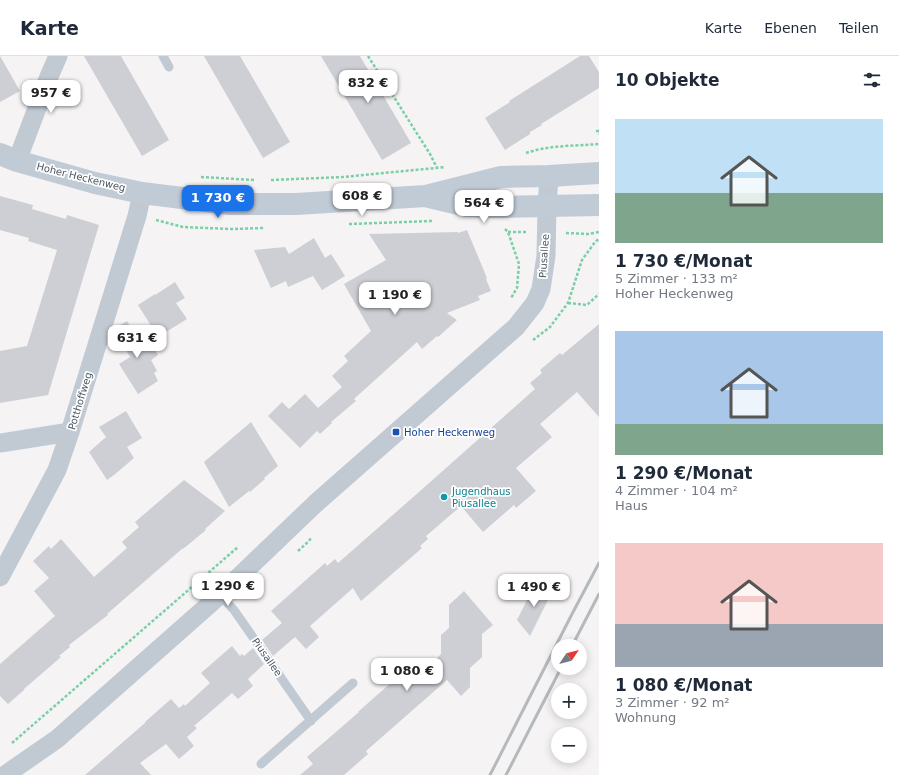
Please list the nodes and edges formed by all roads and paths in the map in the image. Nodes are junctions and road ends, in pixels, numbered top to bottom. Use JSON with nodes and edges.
{"nodes":[{"id":1,"x":58,"y":56,"type":"edge"},
{"id":2,"x":163,"y":56,"type":"edge"},
{"id":3,"x":368,"y":56,"type":"edge"},
{"id":4,"x":169,"y":67,"type":"dead end"},
{"id":5,"x":599,"y":131,"type":"edge"},
{"id":6,"x":599,"y":134,"type":"edge"},
{"id":7,"x":599,"y":144,"type":"edge"},
{"id":8,"x":519,"y":156,"type":"dead end"},
{"id":9,"x":8,"y":157,"type":"edge"},
{"id":10,"x":452,"y":167,"type":"dead end"},
{"id":11,"x":438,"y":168,"type":"junction"},
{"id":12,"x":599,"y":173,"type":"edge"},
{"id":13,"x":199,"y":176,"type":"dead end"},
{"id":14,"x":549,"y":176,"type":"junction"},
{"id":15,"x":268,"y":180,"type":"dead end"},
{"id":16,"x":260,"y":181,"type":"dead end"},
{"id":17,"x":142,"y":192,"type":"junction"},
{"id":18,"x":426,"y":196,"type":"junction"},
{"id":19,"x":599,"y":205,"type":"edge"},
{"id":20,"x":547,"y":206,"type":"junction"},
{"id":21,"x":502,"y":226,"type":"dead end"},
{"id":22,"x":599,"y":294,"type":"edge"},
{"id":23,"x":510,"y":300,"type":"dead end"},
{"id":24,"x":568,"y":303,"type":"dead end"},
{"id":25,"x":70,"y":432,"type":"junction"},
{"id":26,"x":0,"y":443,"type":"edge"},
{"id":27,"x":239,"y":546,"type":"dead end"},
{"id":28,"x":0,"y":577,"type":"edge"},
{"id":29,"x":220,"y":595,"type":"junction"},
{"id":30,"x":353,"y":683,"type":"dead end"},
{"id":31,"x":311,"y":721,"type":"junction"},
{"id":32,"x":12,"y":744,"type":"dead end"},
{"id":33,"x":261,"y":764,"type":"dead end"},
{"id":34,"x":5,"y":775,"type":"edge"}],
"edges":[{"from":1,"to":9,"type":"street"},
{"from":2,"to":4,"type":"lane"},
{"from":3,"to":11,"type":"path"},
{"from":5,"to":6,"type":"path"},
{"from":7,"to":8,"type":"path"},
{"from":9,"to":17,"type":"street","name":"Hoher Heckenweg"},
{"from":10,"to":11,"type":"path"},
{"from":11,"to":15,"type":"path"},
{"from":12,"to":14,"type":"street","name":"Hoher Heckenweg"},
{"from":13,"to":16,"type":"path"},
{"from":14,"to":18,"type":"street","name":"Hoher Heckenweg"},
{"from":14,"to":20,"type":"street","name":"Piusallee"},
{"from":17,"to":18,"type":"street","name":"Hoher Heckenweg"},
{"from":17,"to":25,"type":"street","name":"Potthoffweg"},
{"from":18,"to":20,"type":"street","name":"Hoher Heckenweg"},
{"from":19,"to":20,"type":"street","name":"Hoher Heckenweg"},
{"from":20,"to":29,"type":"street","name":"Piusallee"},
{"from":21,"to":23,"type":"path"},
{"from":22,"to":24,"type":"path"},
{"from":25,"to":26,"type":"street"},
{"from":25,"to":28,"type":"street","name":"Potthoffweg"},
{"from":27,"to":32,"type":"path"},
{"from":29,"to":31,"type":"lane","name":"Piusallee"},
{"from":29,"to":34,"type":"street","name":"Piusallee"},
{"from":30,"to":31,"type":"lane"},
{"from":31,"to":33,"type":"lane"}]}
